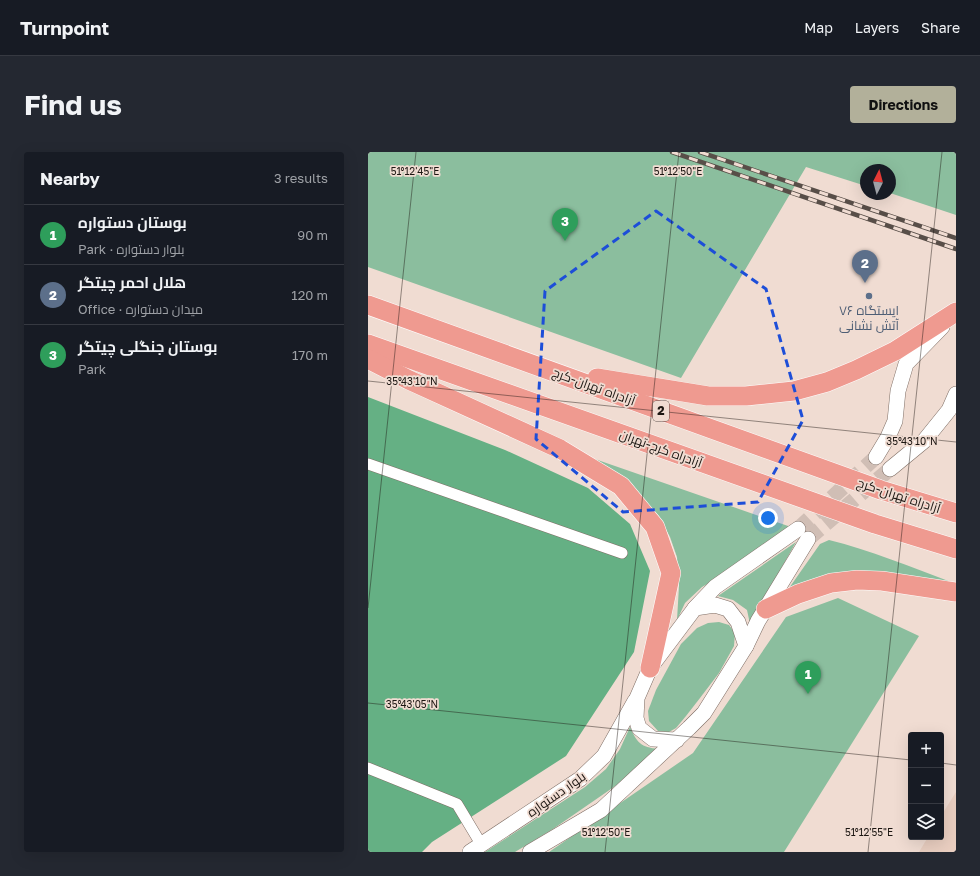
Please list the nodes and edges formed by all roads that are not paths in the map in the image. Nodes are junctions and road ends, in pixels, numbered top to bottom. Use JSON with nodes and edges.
{"nodes":[{"id":1,"x":368,"y":304,"type":"edge"},
{"id":2,"x":956,"y":312,"type":"edge"},
{"id":3,"x":368,"y":344,"type":"edge"},
{"id":4,"x":368,"y":358,"type":"edge"},
{"id":5,"x":956,"y":394,"type":"edge"},
{"id":6,"x":876,"y":457,"type":"tunnel mouth"},
{"id":7,"x":368,"y":464,"type":"edge"},
{"id":8,"x":890,"y":469,"type":"tunnel mouth"},
{"id":9,"x":956,"y":513,"type":"edge"},
{"id":10,"x":956,"y":549,"type":"edge"},
{"id":11,"x":622,"y":554,"type":"dead end"},
{"id":12,"x":956,"y":592,"type":"edge"},
{"id":13,"x":695,"y":608,"type":"junction"},
{"id":14,"x":766,"y":609,"type":"junction"},
{"id":15,"x":746,"y":646,"type":"junction"},
{"id":16,"x":650,"y":668,"type":"junction"},
{"id":17,"x":637,"y":698,"type":"junction"},
{"id":18,"x":677,"y":740,"type":"junction"},
{"id":19,"x":368,"y":768,"type":"edge"},
{"id":20,"x":476,"y":848,"type":"edge"},
{"id":21,"x":530,"y":852,"type":"edge"}],
"edges":[{"from":1,"to":2,"type":"highway"},
{"from":1,"to":9,"type":"highway","name":"آزادراه تهران-کرج","number":"2"},
{"from":2,"to":6,"type":"main road"},
{"from":3,"to":10,"type":"highway","name":"آزادراه کرج-تهران"},
{"from":4,"to":16,"type":"highway"},
{"from":5,"to":8,"type":"main road"},
{"from":7,"to":11,"type":"street"},
{"from":12,"to":14,"type":"highway"},
{"from":13,"to":14,"type":"main road"},
{"from":13,"to":15,"type":"main road"},
{"from":13,"to":16,"type":"main road"},
{"from":14,"to":15,"type":"main road"},
{"from":15,"to":18,"type":"main road"},
{"from":16,"to":17,"type":"main road"},
{"from":17,"to":18,"type":"main road"},
{"from":17,"to":20,"type":"main road","name":"بلوار دستواره"},
{"from":18,"to":21,"type":"main road"},
{"from":19,"to":20,"type":"street"}]}
